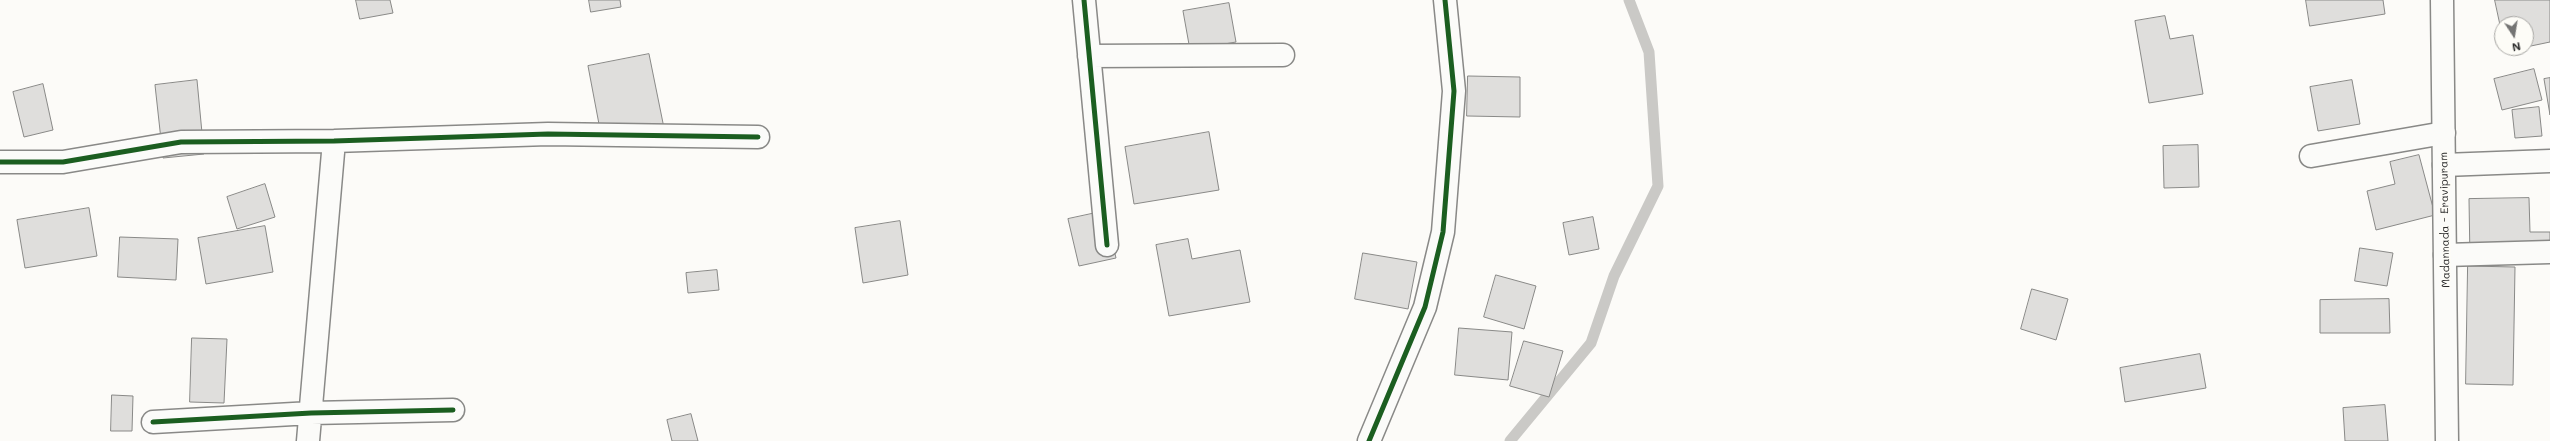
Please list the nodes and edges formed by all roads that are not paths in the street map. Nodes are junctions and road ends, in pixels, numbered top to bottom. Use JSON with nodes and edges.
{"nodes":[{"id":1,"x":1084,"y":0,"type":"edge"},
{"id":2,"x":1445,"y":0,"type":"edge"},
{"id":3,"x":2442,"y":0,"type":"edge"},
{"id":4,"x":1283,"y":55,"type":"dead end"},
{"id":5,"x":1089,"y":56,"type":"junction"},
{"id":6,"x":2444,"y":133,"type":"junction"},
{"id":7,"x":758,"y":137,"type":"dead end"},
{"id":8,"x":334,"y":141,"type":"junction"},
{"id":9,"x":2311,"y":156,"type":"dead end"},
{"id":10,"x":2550,"y":161,"type":"edge"},
{"id":11,"x":0,"y":162,"type":"edge"},
{"id":12,"x":2444,"y":165,"type":"junction"},
{"id":13,"x":1107,"y":245,"type":"dead end"},
{"id":14,"x":2550,"y":252,"type":"edge"},
{"id":15,"x":2446,"y":255,"type":"junction"},
{"id":16,"x":453,"y":410,"type":"dead end"},
{"id":17,"x":311,"y":413,"type":"junction"},
{"id":18,"x":153,"y":422,"type":"dead end"},
{"id":19,"x":308,"y":441,"type":"edge"},
{"id":20,"x":1369,"y":441,"type":"edge"},
{"id":21,"x":2447,"y":441,"type":"edge"}],
"edges":[{"from":1,"to":5,"type":"street"},
{"from":2,"to":20,"type":"street"},
{"from":3,"to":6,"type":"street","name":"Madannada - Eravipuram"},
{"from":4,"to":5,"type":"street"},
{"from":5,"to":13,"type":"street"},
{"from":6,"to":9,"type":"street"},
{"from":6,"to":12,"type":"street","name":"Madannada - Eravipuram"},
{"from":7,"to":8,"type":"street"},
{"from":8,"to":11,"type":"street"},
{"from":8,"to":17,"type":"street"},
{"from":10,"to":12,"type":"street"},
{"from":12,"to":15,"type":"street","name":"Madannada - Eravipuram"},
{"from":14,"to":15,"type":"street"},
{"from":15,"to":21,"type":"street","name":"Madannada - Eravipuram"},
{"from":16,"to":17,"type":"street"},
{"from":17,"to":18,"type":"street"},
{"from":17,"to":19,"type":"street"}]}
